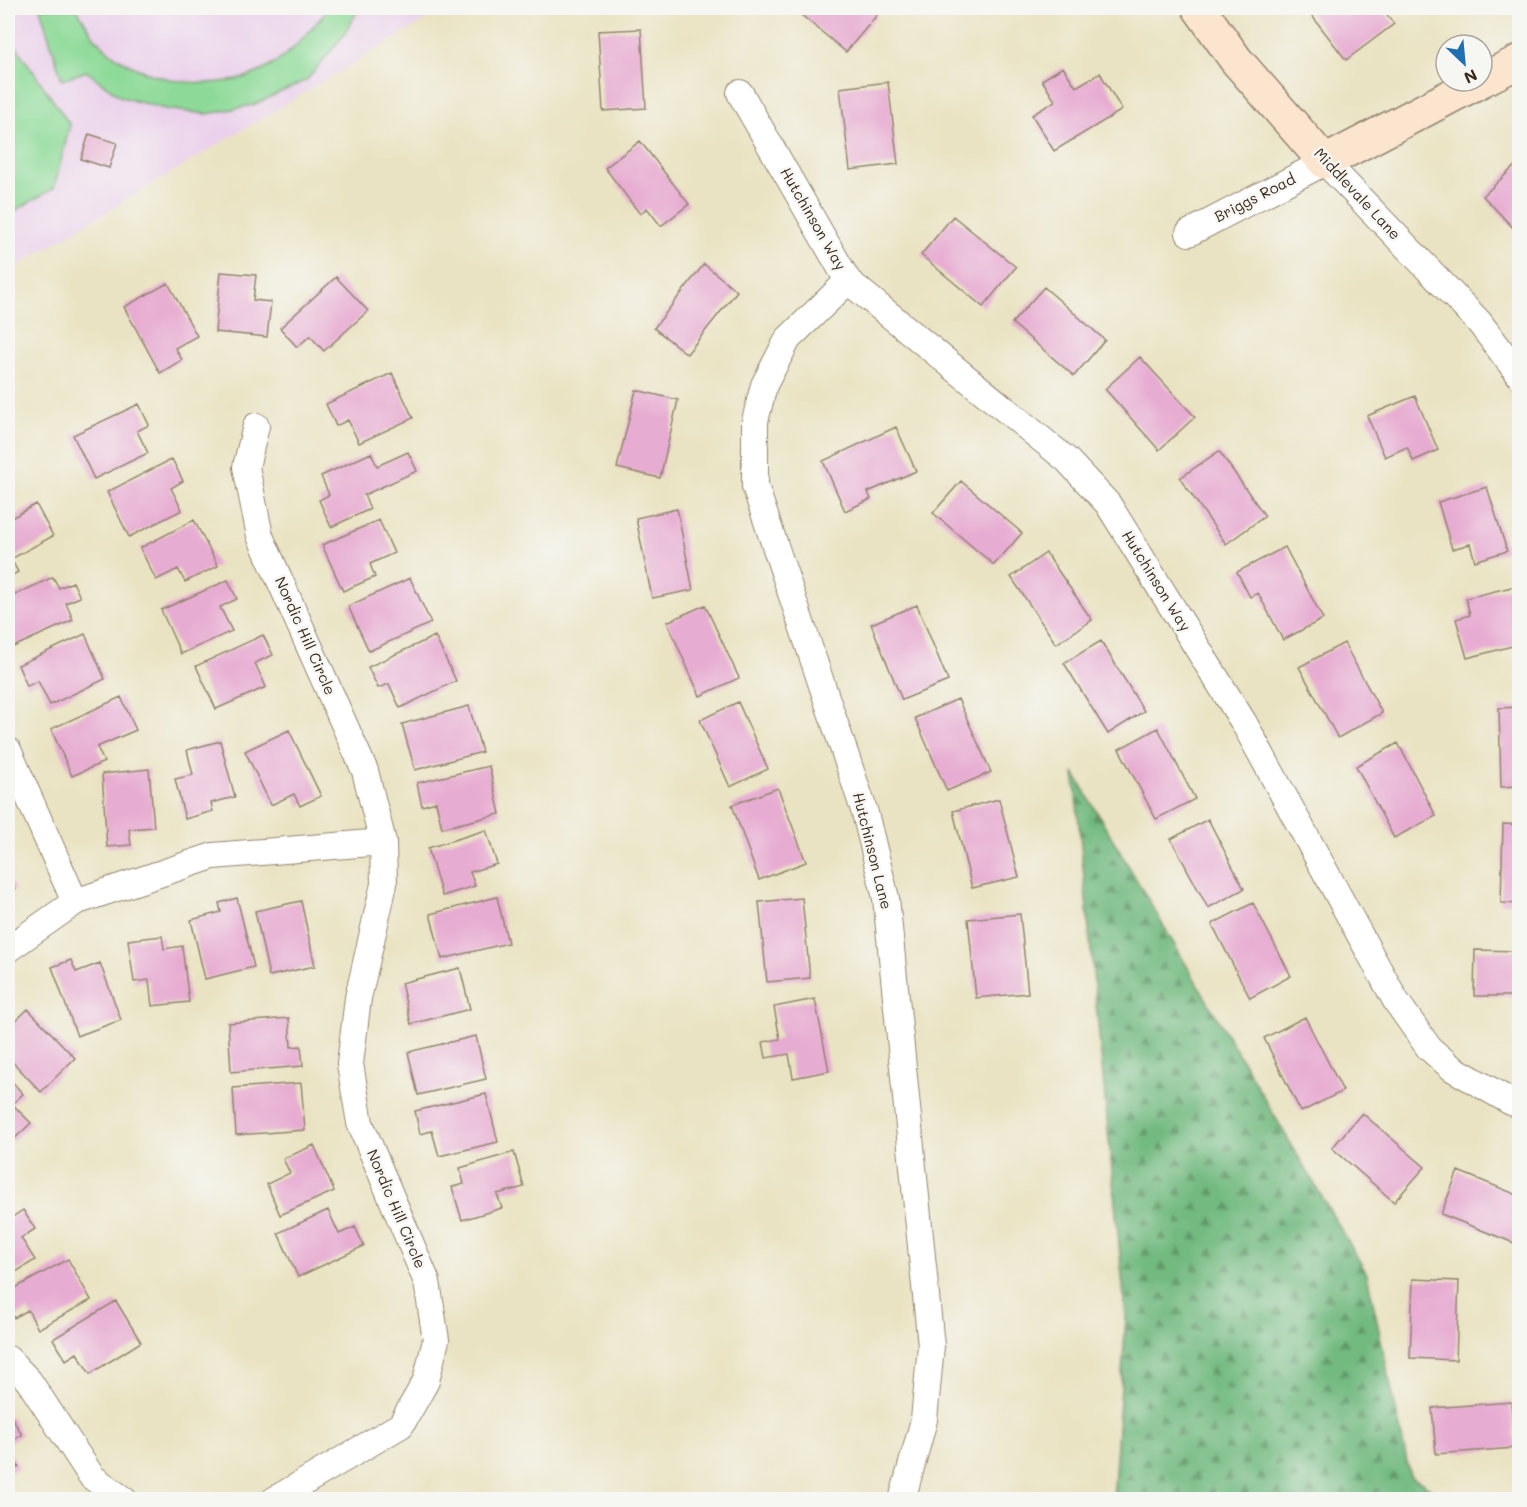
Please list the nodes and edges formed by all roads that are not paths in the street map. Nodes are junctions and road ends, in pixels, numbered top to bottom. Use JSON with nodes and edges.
{"nodes":[{"id":1,"x":1199,"y":8,"type":"edge"},
{"id":2,"x":1520,"y":61,"type":"edge"},
{"id":3,"x":1494,"y":74,"type":"edge"},
{"id":4,"x":740,"y":93,"type":"dead end"},
{"id":5,"x":1458,"y":93,"type":"edge"},
{"id":6,"x":1325,"y":162,"type":"junction"},
{"id":7,"x":1189,"y":233,"type":"dead end"},
{"id":8,"x":848,"y":281,"type":"junction"},
{"id":9,"x":1520,"y":376,"type":"edge"},
{"id":10,"x":256,"y":426,"type":"dead end"},
{"id":11,"x":8,"y":750,"type":"edge"},
{"id":12,"x":383,"y":842,"type":"junction"},
{"id":13,"x":75,"y":902,"type":"junction"},
{"id":14,"x":8,"y":949,"type":"edge"},
{"id":15,"x":1520,"y":1105,"type":"edge"},
{"id":16,"x":8,"y":1359,"type":"edge"},
{"id":17,"x":124,"y":1500,"type":"edge"},
{"id":18,"x":274,"y":1500,"type":"edge"},
{"id":19,"x":902,"y":1500,"type":"edge"}],
"edges":[{"from":1,"to":6,"type":"street","name":"Middlevale Lane"},
{"from":2,"to":3,"type":"street","name":"Briggs Road"},
{"from":4,"to":8,"type":"street","name":"Hutchinson Way"},
{"from":5,"to":6,"type":"street","name":"Briggs Road"},
{"from":6,"to":7,"type":"street","name":"Briggs Road"},
{"from":6,"to":9,"type":"street","name":"Middlevale Lane"},
{"from":8,"to":15,"type":"street","name":"Hutchinson Way"},
{"from":8,"to":19,"type":"street","name":"Hutchinson Lane"},
{"from":10,"to":12,"type":"street","name":"Nordic Hill Circle"},
{"from":11,"to":13,"type":"street"},
{"from":12,"to":13,"type":"street"},
{"from":12,"to":18,"type":"street","name":"Nordic Hill Circle"},
{"from":13,"to":14,"type":"street"},
{"from":16,"to":17,"type":"street"}]}
